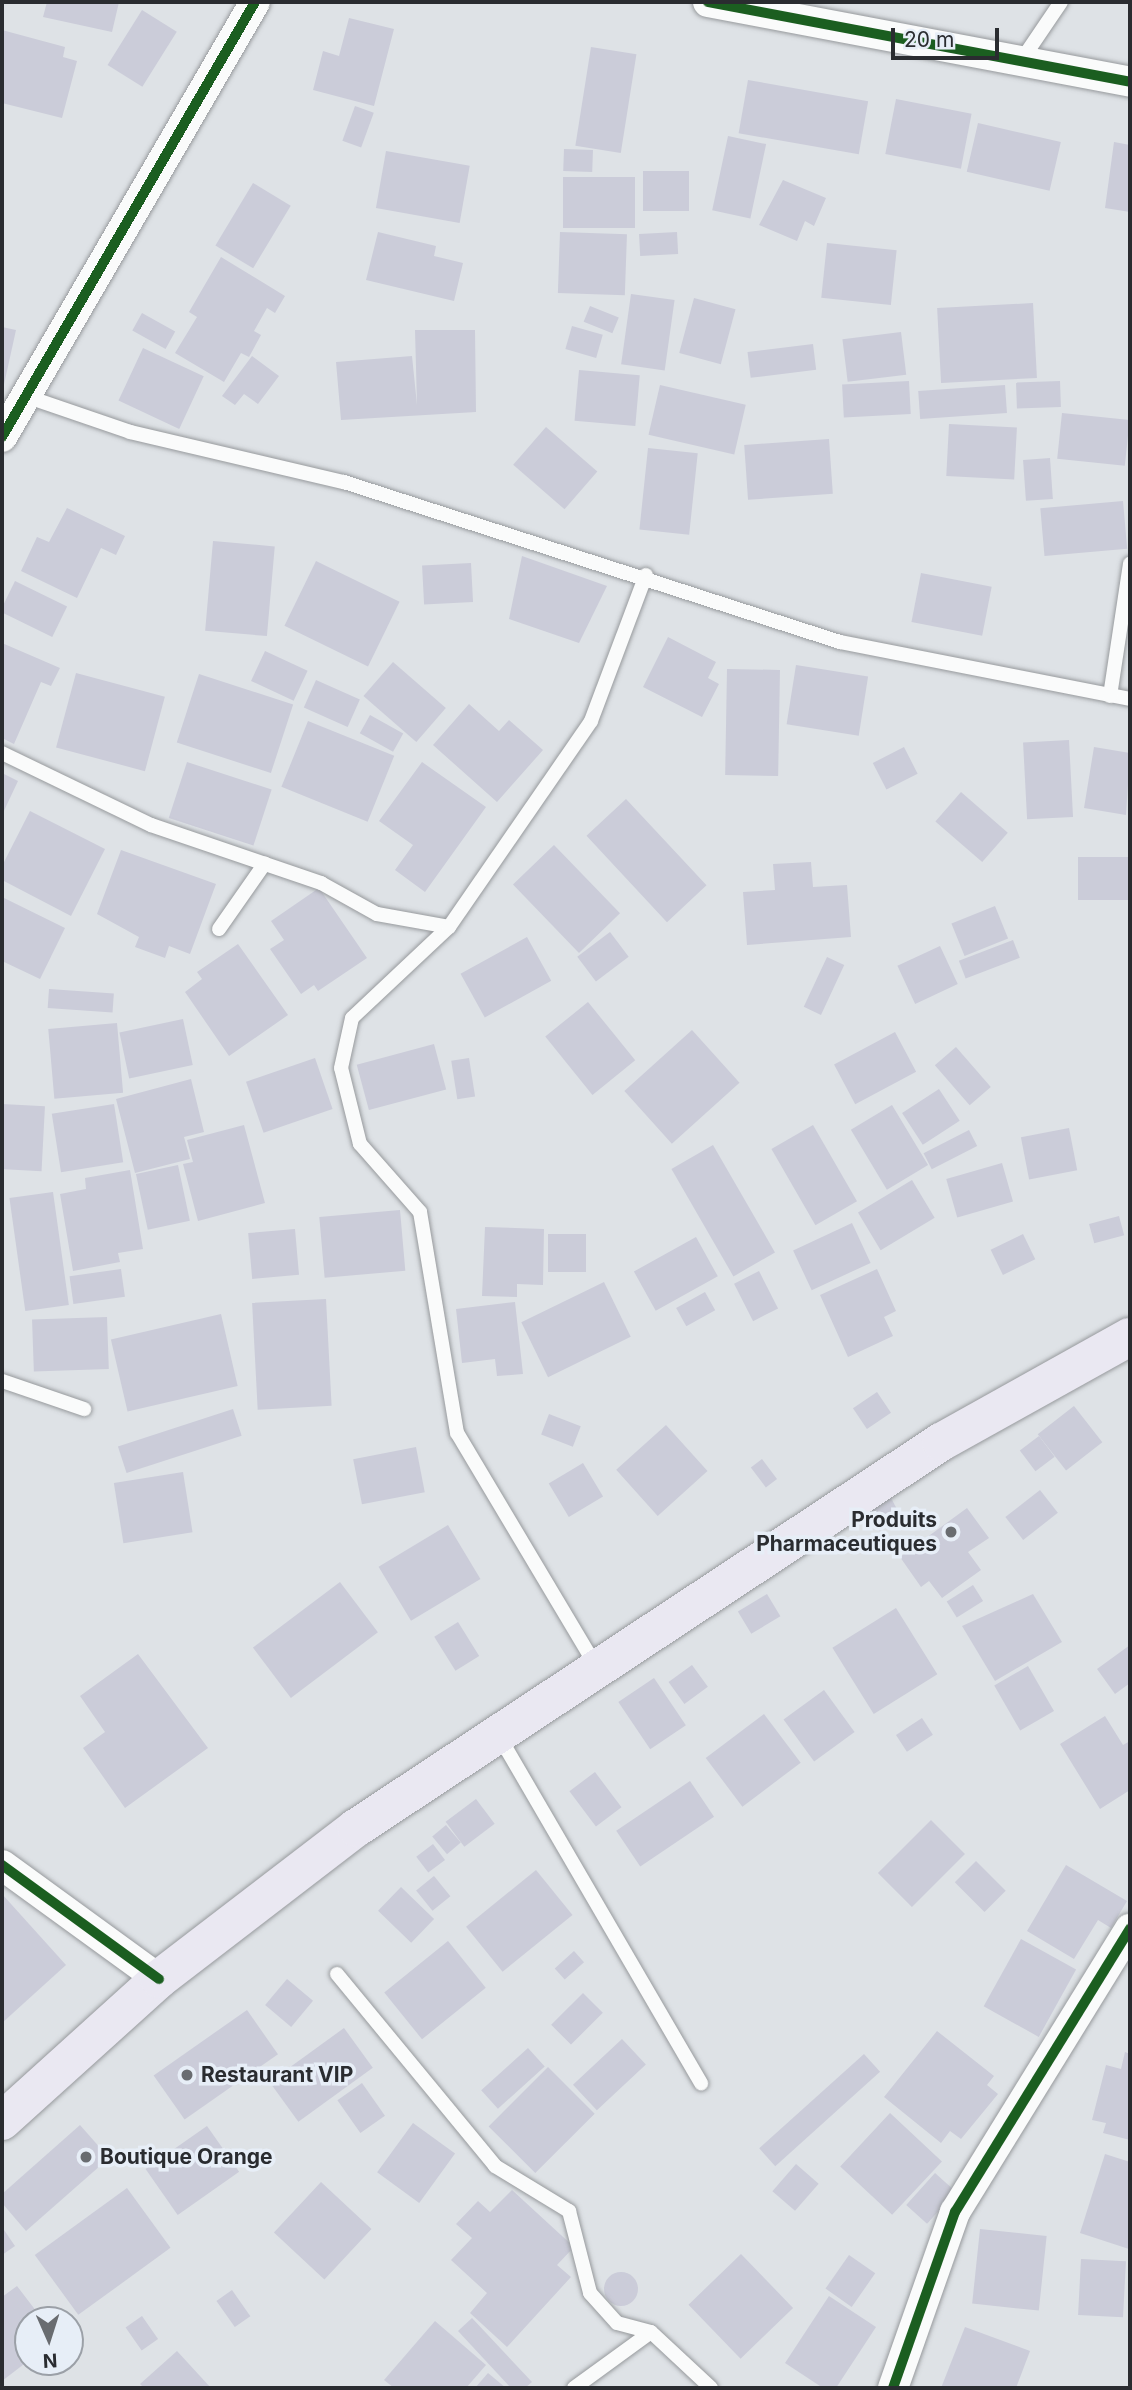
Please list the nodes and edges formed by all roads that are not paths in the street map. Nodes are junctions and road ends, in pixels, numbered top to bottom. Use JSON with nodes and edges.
{"nodes":[{"id":1,"x":255,"y":2,"type":"edge"},
{"id":2,"x":708,"y":2,"type":"edge"},
{"id":3,"x":1061,"y":2,"type":"edge"},
{"id":4,"x":1021,"y":61,"type":"junction"},
{"id":5,"x":1130,"y":82,"type":"edge"},
{"id":6,"x":25,"y":396,"type":"junction"},
{"id":7,"x":2,"y":437,"type":"edge"},
{"id":8,"x":1130,"y":564,"type":"edge"},
{"id":9,"x":646,"y":575,"type":"junction"},
{"id":10,"x":1110,"y":696,"type":"junction"},
{"id":11,"x":1130,"y":699,"type":"edge"},
{"id":12,"x":2,"y":753,"type":"edge"},
{"id":13,"x":265,"y":863,"type":"junction"},
{"id":14,"x":449,"y":928,"type":"junction"},
{"id":15,"x":219,"y":929,"type":"dead end"},
{"id":16,"x":1130,"y":1337,"type":"edge"},
{"id":17,"x":2,"y":1381,"type":"edge"},
{"id":18,"x":84,"y":1409,"type":"dead end"},
{"id":19,"x":597,"y":1669,"type":"junction"},
{"id":20,"x":496,"y":1732,"type":"junction"},
{"id":21,"x":2,"y":1865,"type":"edge"},
{"id":22,"x":1130,"y":1929,"type":"edge"},
{"id":23,"x":337,"y":1974,"type":"dead end"},
{"id":24,"x":159,"y":1979,"type":"junction"},
{"id":25,"x":701,"y":2083,"type":"dead end"},
{"id":26,"x":2,"y":2121,"type":"edge"},
{"id":27,"x":651,"y":2333,"type":"junction"},
{"id":28,"x":574,"y":2388,"type":"edge"},
{"id":29,"x":711,"y":2388,"type":"edge"},
{"id":30,"x":893,"y":2388,"type":"edge"}],
"edges":[{"from":1,"to":6,"type":"street"},
{"from":2,"to":4,"type":"street"},
{"from":3,"to":4,"type":"lane"},
{"from":4,"to":5,"type":"street"},
{"from":6,"to":7,"type":"street"},
{"from":6,"to":9,"type":"lane"},
{"from":8,"to":10,"type":"lane"},
{"from":9,"to":10,"type":"lane"},
{"from":9,"to":14,"type":"lane"},
{"from":10,"to":11,"type":"lane"},
{"from":12,"to":13,"type":"lane"},
{"from":13,"to":14,"type":"lane"},
{"from":13,"to":15,"type":"lane"},
{"from":14,"to":19,"type":"lane"},
{"from":16,"to":19,"type":"highway"},
{"from":17,"to":18,"type":"lane"},
{"from":19,"to":20,"type":"highway"},
{"from":20,"to":24,"type":"highway"},
{"from":20,"to":25,"type":"lane"},
{"from":21,"to":24,"type":"street"},
{"from":22,"to":30,"type":"street"},
{"from":23,"to":27,"type":"lane"},
{"from":24,"to":26,"type":"highway"},
{"from":27,"to":28,"type":"lane"},
{"from":27,"to":29,"type":"lane"}]}
